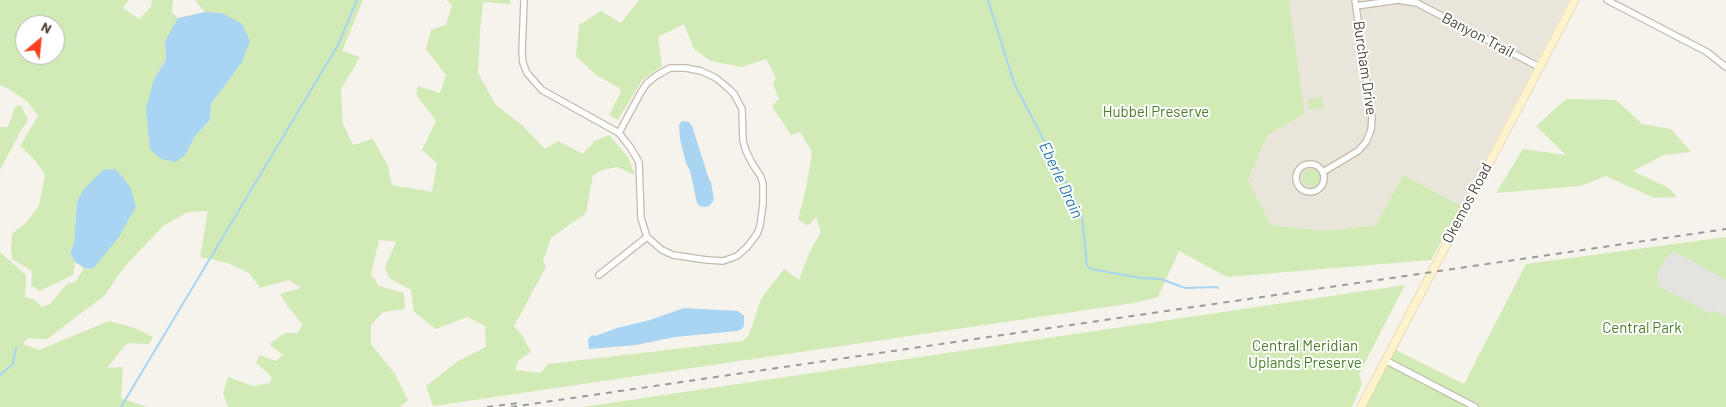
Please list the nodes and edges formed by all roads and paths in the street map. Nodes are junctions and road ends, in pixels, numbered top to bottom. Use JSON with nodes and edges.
{"nodes":[{"id":1,"x":524,"y":0,"type":"edge"},
{"id":2,"x":1575,"y":0,"type":"edge"},
{"id":3,"x":1607,"y":0,"type":"edge"},
{"id":4,"x":1356,"y":3,"type":"edge"},
{"id":5,"x":1539,"y":67,"type":"junction"},
{"id":6,"x":1726,"y":67,"type":"edge"},
{"id":7,"x":619,"y":133,"type":"junction"},
{"id":8,"x":1323,"y":172,"type":"junction"},
{"id":9,"x":647,"y":237,"type":"junction"},
{"id":10,"x":599,"y":275,"type":"dead end"},
{"id":11,"x":1385,"y":360,"type":"junction"},
{"id":12,"x":1361,"y":407,"type":"edge"},
{"id":13,"x":1474,"y":407,"type":"edge"}],
"edges":[{"from":1,"to":7,"type":"street"},
{"from":2,"to":5,"type":"street","name":"Okemos Road"},
{"from":3,"to":6,"type":"street"},
{"from":4,"to":5,"type":"street","name":"Banyon Trail"},
{"from":4,"to":8,"type":"street","name":"Burcham Drive"},
{"from":5,"to":11,"type":"street","name":"Okemos Road"},
{"from":7,"to":9,"type":"street"},
{"from":7,"to":9,"type":"street"},
{"from":8,"to":8,"type":"street"},
{"from":9,"to":10,"type":"street"},
{"from":11,"to":12,"type":"street","name":"Okemos Road"},
{"from":11,"to":13,"type":"street"}]}
